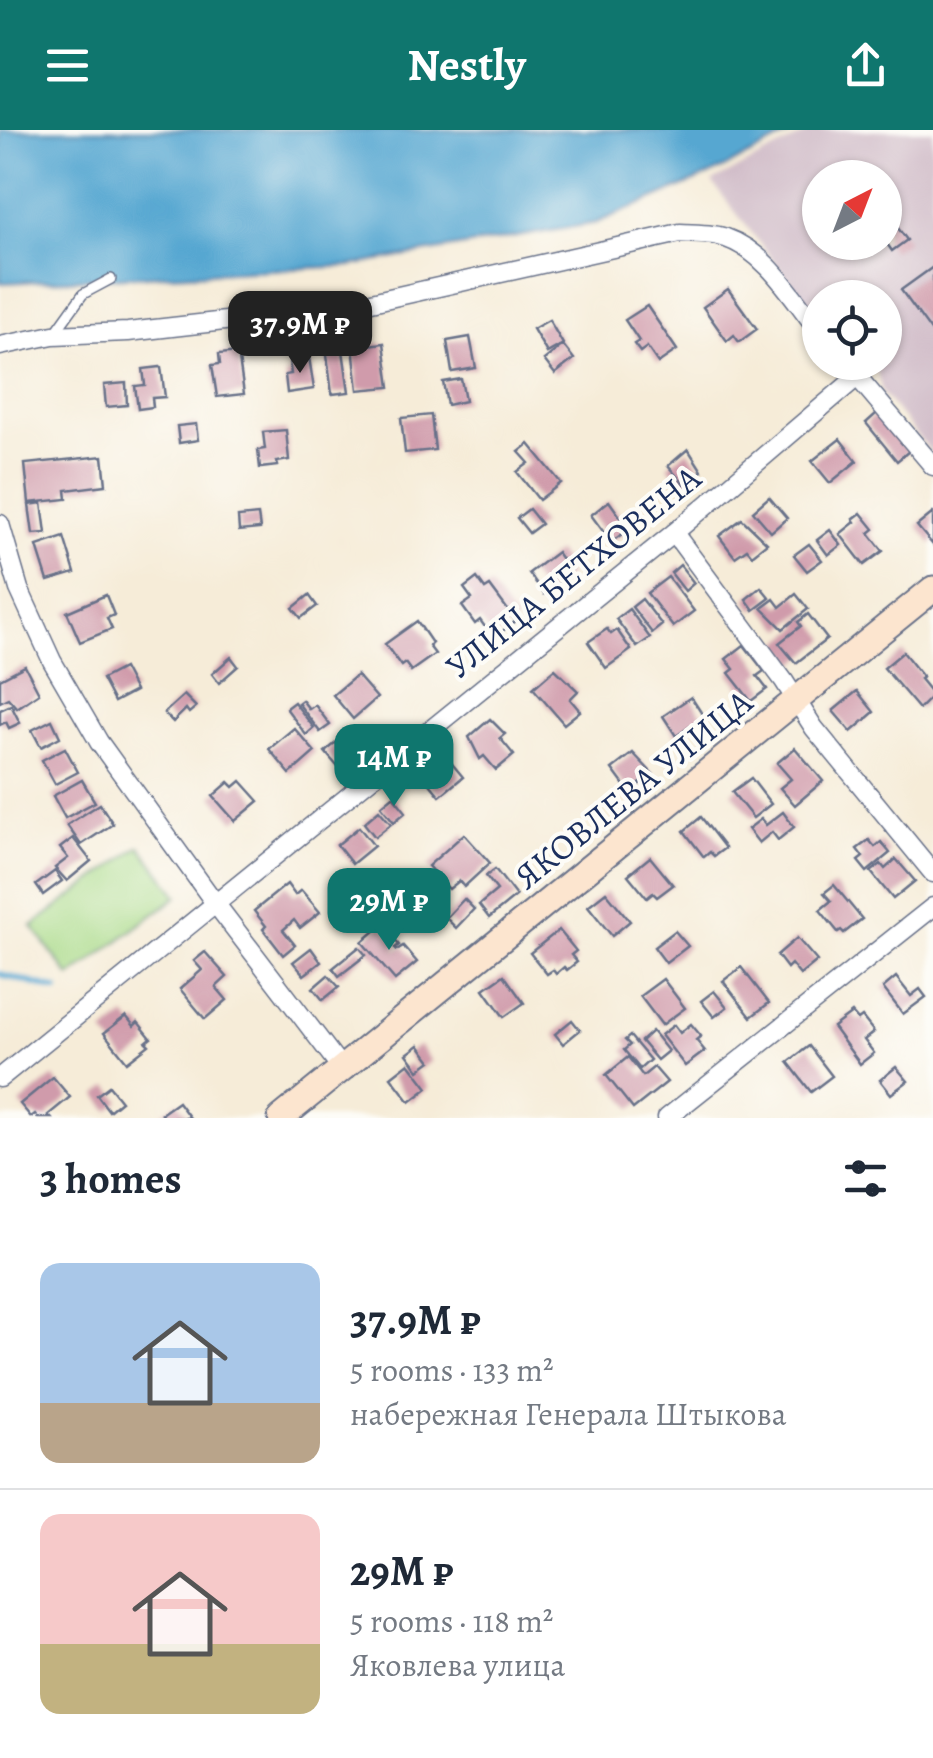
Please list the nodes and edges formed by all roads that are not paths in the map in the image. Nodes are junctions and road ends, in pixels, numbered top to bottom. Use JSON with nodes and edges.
{"nodes":[{"id":1,"x":111,"y":279,"type":"dead end"},
{"id":2,"x":802,"y":310,"type":"edge"},
{"id":3,"x":53,"y":335,"type":"junction"},
{"id":4,"x":0,"y":346,"type":"edge"},
{"id":5,"x":840,"y":380,"type":"edge"},
{"id":6,"x":860,"y":380,"type":"edge"},
{"id":7,"x":933,"y":466,"type":"edge"},
{"id":8,"x":0,"y":524,"type":"edge"},
{"id":9,"x":674,"y":533,"type":"junction"},
{"id":10,"x":933,"y":589,"type":"edge"},
{"id":11,"x":797,"y":702,"type":"junction"},
{"id":12,"x":933,"y":873,"type":"edge"},
{"id":13,"x":215,"y":903,"type":"junction"},
{"id":14,"x":933,"y":907,"type":"edge"},
{"id":15,"x":342,"y":1068,"type":"junction"},
{"id":16,"x":0,"y":1078,"type":"edge"},
{"id":17,"x":292,"y":1115,"type":"edge"},
{"id":18,"x":666,"y":1118,"type":"edge"}],
"edges":[{"from":1,"to":3,"type":"lane"},
{"from":2,"to":3,"type":"street"},
{"from":3,"to":4,"type":"street"},
{"from":5,"to":9,"type":"street","name":"УЛИЦА БЕТХОВЕНА"},
{"from":6,"to":7,"type":"street"},
{"from":8,"to":13,"type":"street"},
{"from":9,"to":11,"type":"street"},
{"from":9,"to":13,"type":"street","name":"УЛИЦА БЕТХОВЕНА"},
{"from":10,"to":11,"type":"street","name":"ЯКОВЛЕВА УЛИЦА"},
{"from":11,"to":12,"type":"street"},
{"from":11,"to":15,"type":"street","name":"ЯКОВЛЕВА УЛИЦА"},
{"from":13,"to":15,"type":"street"},
{"from":13,"to":16,"type":"street","name":"УЛИЦА БЕТХОВЕНА"},
{"from":14,"to":18,"type":"street"},
{"from":15,"to":17,"type":"street","name":"ЯКОВЛЕВА УЛИЦА"}]}
